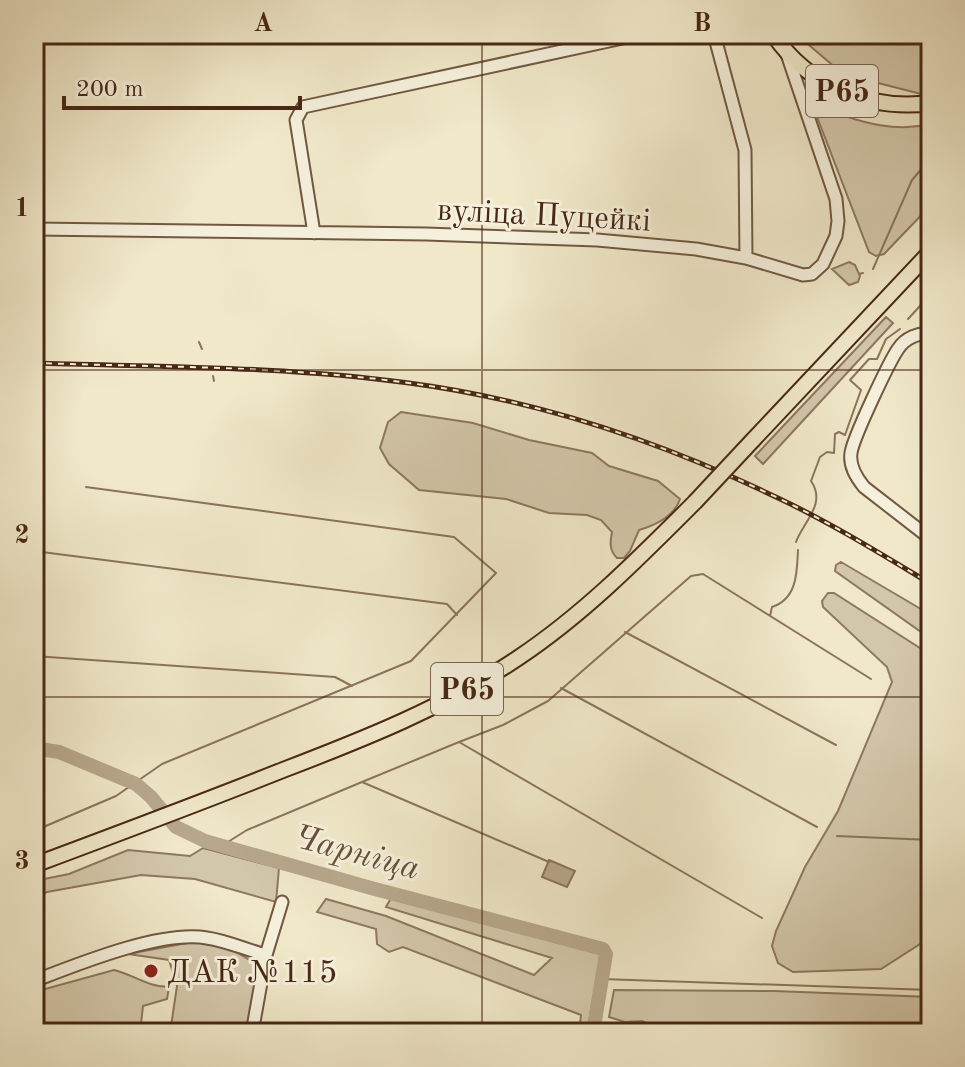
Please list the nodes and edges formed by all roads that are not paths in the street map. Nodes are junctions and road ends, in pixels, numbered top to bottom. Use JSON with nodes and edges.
{"nodes":[{"id":1,"x":641,"y":34,"type":"edge"},
{"id":2,"x":714,"y":34,"type":"edge"},
{"id":3,"x":773,"y":34,"type":"edge"},
{"id":4,"x":787,"y":54,"type":"junction"},
{"id":5,"x":931,"y":103,"type":"edge"},
{"id":6,"x":34,"y":229,"type":"edge"},
{"id":7,"x":314,"y":233,"type":"junction"},
{"id":8,"x":931,"y":251,"type":"edge"},
{"id":9,"x":746,"y":258,"type":"junction"},
{"id":10,"x":931,"y":334,"type":"edge"},
{"id":11,"x":931,"y":539,"type":"edge"},
{"id":12,"x":34,"y":865,"type":"edge"},
{"id":13,"x":282,"y":902,"type":"dead end"},
{"id":14,"x":266,"y":955,"type":"junction"},
{"id":15,"x":34,"y":981,"type":"edge"},
{"id":16,"x":252,"y":1033,"type":"edge"}],
"edges":[{"from":1,"to":7,"type":"street"},
{"from":2,"to":9,"type":"street"},
{"from":3,"to":4,"type":"main road","number":"Р65"},
{"from":4,"to":5,"type":"main road","number":"Р65"},
{"from":4,"to":9,"type":"street","name":"вуліца Пуцейкі"},
{"from":6,"to":7,"type":"street","name":"вуліца Пуцейкі"},
{"from":7,"to":9,"type":"street","name":"вуліца Пуцейкі"},
{"from":8,"to":12,"type":"main road","number":"Р65","bridge":true},
{"from":10,"to":11,"type":"street"},
{"from":13,"to":14,"type":"street"},
{"from":14,"to":15,"type":"street"},
{"from":14,"to":16,"type":"street"}]}
